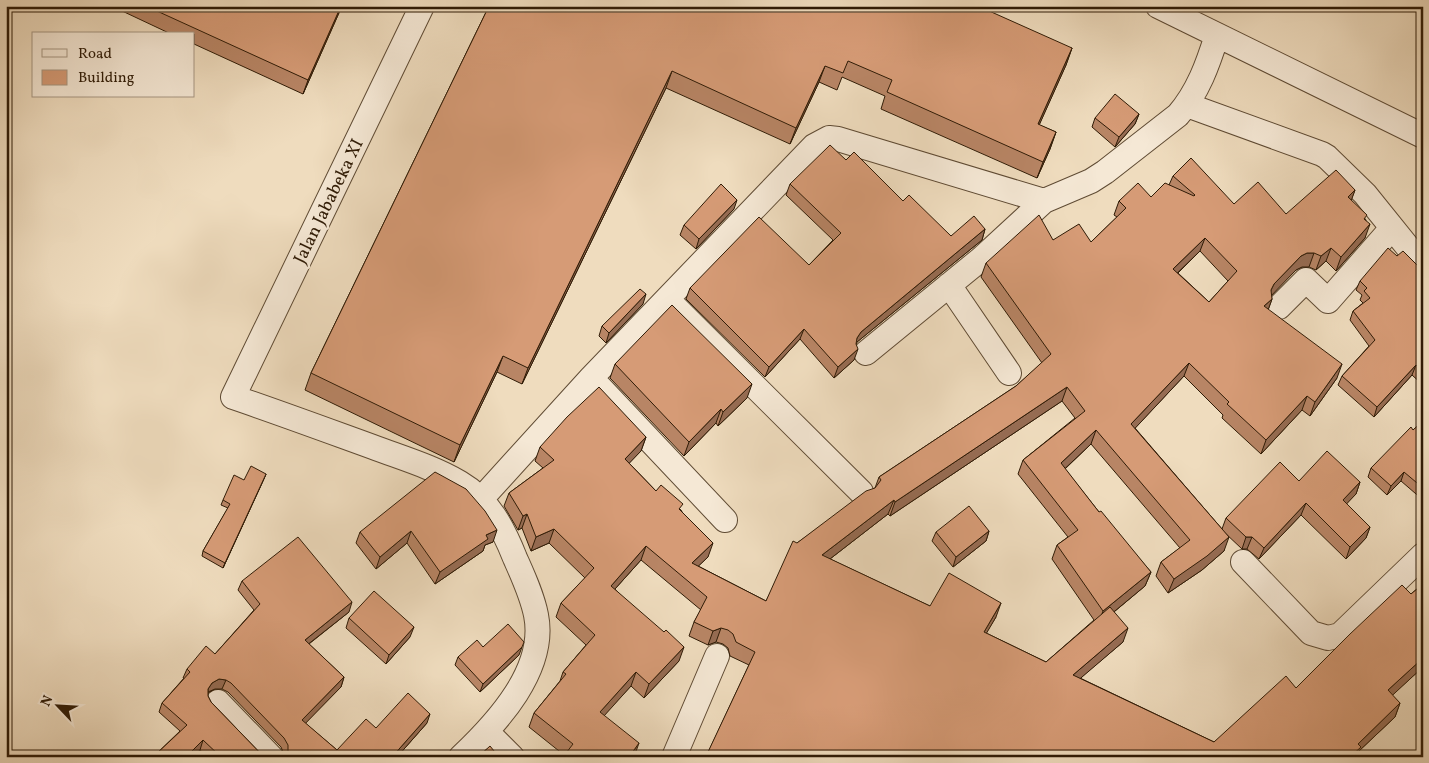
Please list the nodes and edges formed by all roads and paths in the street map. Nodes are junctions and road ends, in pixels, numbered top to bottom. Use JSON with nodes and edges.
{"nodes":[{"id":1,"x":422,"y":6,"type":"edge"},
{"id":2,"x":1158,"y":6,"type":"edge"},
{"id":3,"x":1217,"y":35,"type":"junction"},
{"id":4,"x":1187,"y":105,"type":"junction"},
{"id":5,"x":1423,"y":136,"type":"edge"},
{"id":6,"x":1044,"y":201,"type":"junction"},
{"id":7,"x":1392,"y":228,"type":"junction"},
{"id":8,"x":1423,"y":266,"type":"edge"},
{"id":9,"x":949,"y":285,"type":"junction"},
{"id":10,"x":667,"y":299,"type":"junction"},
{"id":11,"x":1279,"y":307,"type":"dead end"},
{"id":12,"x":866,"y":353,"type":"dead end"},
{"id":13,"x":1008,"y":373,"type":"dead end"},
{"id":14,"x":591,"y":378,"type":"junction"},
{"id":15,"x":861,"y":492,"type":"edge"},
{"id":16,"x":482,"y":498,"type":"junction"},
{"id":17,"x":725,"y":520,"type":"dead end"},
{"id":18,"x":1423,"y":555,"type":"edge"},
{"id":19,"x":1242,"y":562,"type":"dead end"},
{"id":20,"x":717,"y":656,"type":"dead end"},
{"id":21,"x":218,"y":702,"type":"dead end"},
{"id":22,"x":488,"y":732,"type":"junction"},
{"id":23,"x":271,"y":757,"type":"edge"},
{"id":24,"x":461,"y":757,"type":"edge"},
{"id":25,"x":512,"y":757,"type":"edge"},
{"id":26,"x":674,"y":757,"type":"edge"}],
"edges":[{"from":1,"to":16,"type":"street","name":"Jalan Jababeka XI"},
{"from":2,"to":3,"type":"street"},
{"from":3,"to":4,"type":"street"},
{"from":3,"to":5,"type":"street"},
{"from":4,"to":6,"type":"street"},
{"from":4,"to":7,"type":"street"},
{"from":6,"to":9,"type":"street"},
{"from":6,"to":10,"type":"street"},
{"from":7,"to":8,"type":"street"},
{"from":7,"to":11,"type":"street"},
{"from":9,"to":12,"type":"street"},
{"from":9,"to":13,"type":"street"},
{"from":10,"to":14,"type":"street"},
{"from":10,"to":15,"type":"street"},
{"from":14,"to":16,"type":"street"},
{"from":14,"to":17,"type":"street"},
{"from":16,"to":22,"type":"street"},
{"from":18,"to":19,"type":"street"},
{"from":20,"to":26,"type":"street"},
{"from":21,"to":23,"type":"street"},
{"from":22,"to":24,"type":"street"},
{"from":22,"to":25,"type":"street"}]}
